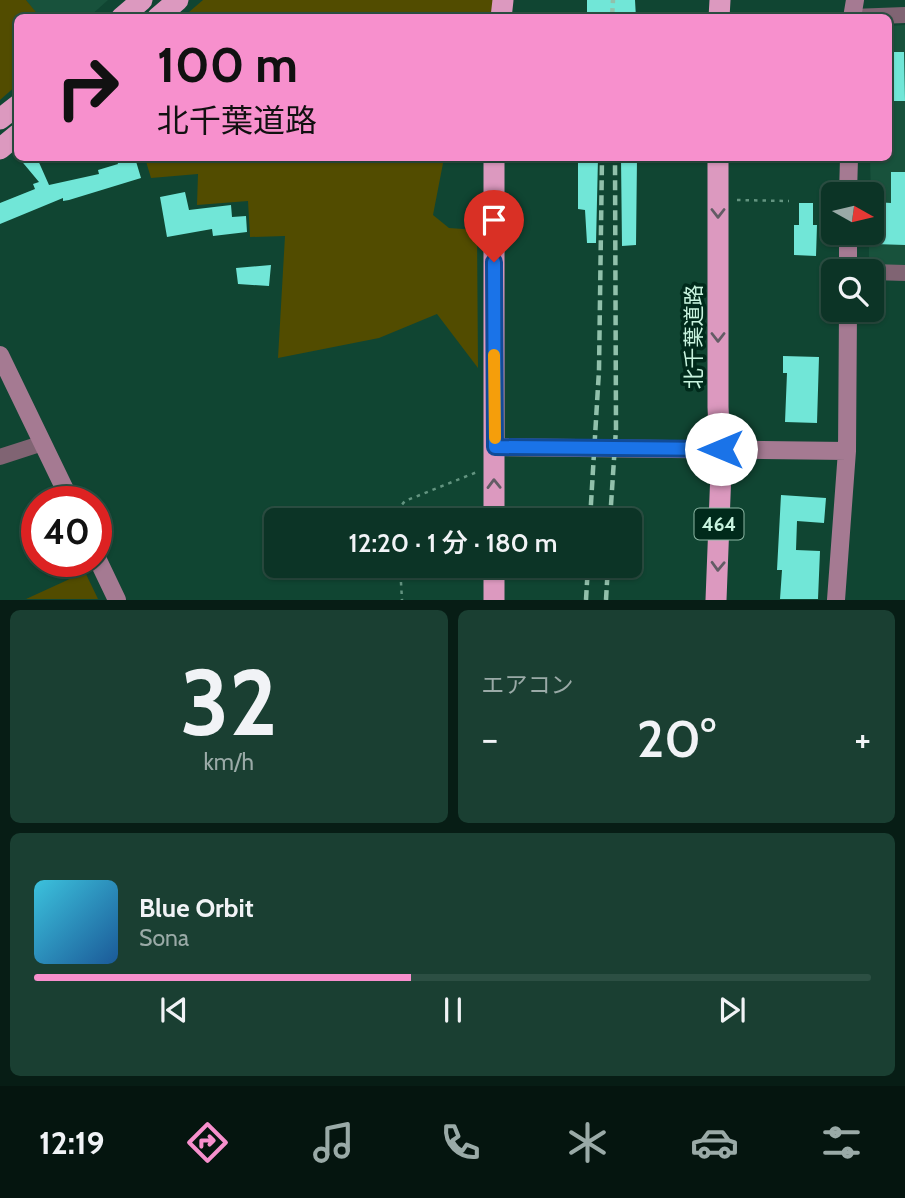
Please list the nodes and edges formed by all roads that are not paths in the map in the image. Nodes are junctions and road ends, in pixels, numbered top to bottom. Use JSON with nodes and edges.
{"nodes":[{"id":1,"x":142,"y":0,"type":"edge"},
{"id":2,"x":178,"y":0,"type":"edge"},
{"id":3,"x":126,"y":14,"type":"edge"},
{"id":4,"x":162,"y":14,"type":"edge"},
{"id":5,"x":14,"y":108,"type":"edge"},
{"id":6,"x":0,"y":119,"type":"edge"},
{"id":7,"x":14,"y":137,"type":"edge"},
{"id":8,"x":0,"y":149,"type":"edge"},
{"id":9,"x":494,"y":161,"type":"edge"},
{"id":10,"x":718,"y":161,"type":"edge"},
{"id":11,"x":849,"y":161,"type":"edge"},
{"id":12,"x":848,"y":182,"type":"edge"},
{"id":13,"x":884,"y":273,"type":"edge"},
{"id":14,"x":905,"y":274,"type":"edge"},
{"id":15,"x":848,"y":322,"type":"edge"},
{"id":16,"x":0,"y":355,"type":"edge"},
{"id":17,"x":43,"y":443,"type":"junction"},
{"id":18,"x":495,"y":447,"type":"junction"},
{"id":19,"x":721,"y":449,"type":"junction"},
{"id":20,"x":847,"y":451,"type":"junction"},
{"id":21,"x":0,"y":457,"type":"edge"},
{"id":22,"x":63,"y":486,"type":"edge"},
{"id":23,"x":494,"y":508,"type":"edge"},
{"id":24,"x":106,"y":577,"type":"edge"},
{"id":25,"x":494,"y":578,"type":"edge"},
{"id":26,"x":117,"y":600,"type":"edge"},
{"id":27,"x":495,"y":600,"type":"edge"},
{"id":28,"x":716,"y":600,"type":"edge"},
{"id":29,"x":836,"y":600,"type":"edge"}],
"edges":[{"from":1,"to":3,"type":"highway"},
{"from":2,"to":4,"type":"highway"},
{"from":5,"to":6,"type":"highway"},
{"from":7,"to":8,"type":"highway"},
{"from":9,"to":18,"type":"highway"},
{"from":10,"to":19,"type":"highway","name":"北千葉道路","number":"464","one_way":true},
{"from":11,"to":12,"type":"street"},
{"from":13,"to":14,"type":"street"},
{"from":15,"to":20,"type":"street"},
{"from":16,"to":17,"type":"street"},
{"from":17,"to":21,"type":"street"},
{"from":17,"to":22,"type":"street"},
{"from":18,"to":19,"type":"street"},
{"from":23,"to":18,"type":"highway","one_way":true},
{"from":19,"to":20,"type":"street"},
{"from":19,"to":28,"type":"highway","name":"北千葉道路","number":"464","one_way":true},
{"from":20,"to":29,"type":"street"},
{"from":24,"to":26,"type":"street"},
{"from":25,"to":27,"type":"highway"}]}
